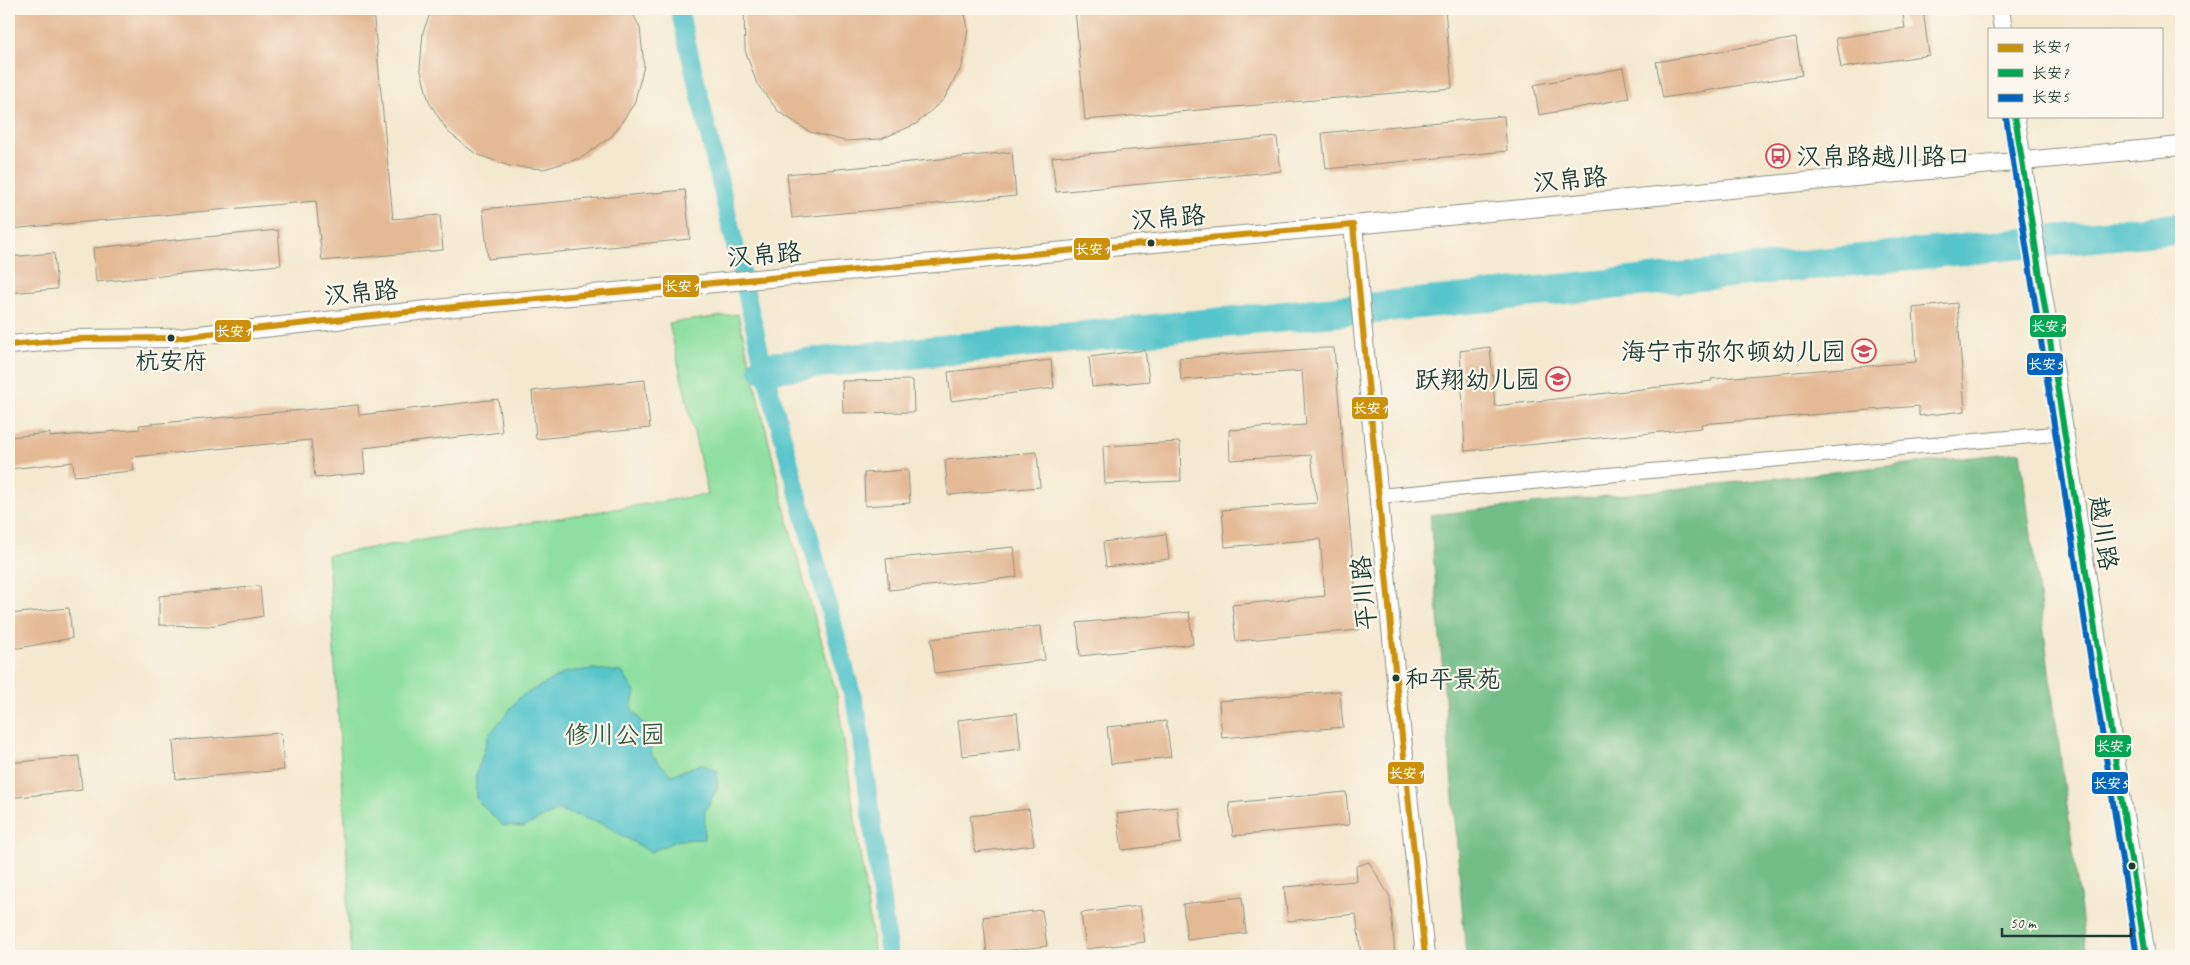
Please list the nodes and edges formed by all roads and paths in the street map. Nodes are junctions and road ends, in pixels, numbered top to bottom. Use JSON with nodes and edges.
{"nodes":[{"id":1,"x":2000,"y":9,"type":"edge"},
{"id":2,"x":2003,"y":28,"type":"edge"},
{"id":3,"x":2015,"y":118,"type":"edge"},
{"id":4,"x":2181,"y":146,"type":"edge"},
{"id":5,"x":2022,"y":162,"type":"junction"},
{"id":6,"x":1353,"y":225,"type":"junction"},
{"id":7,"x":9,"y":345,"type":"edge"},
{"id":8,"x":2063,"y":433,"type":"junction"},
{"id":9,"x":1378,"y":496,"type":"junction"},
{"id":10,"x":1425,"y":956,"type":"edge"},
{"id":11,"x":2146,"y":956,"type":"edge"}],
"edges":[{"from":1,"to":2,"type":"street"},
{"from":3,"to":5,"type":"street","name":"越川路"},
{"from":4,"to":5,"type":"street","name":"汉帛路"},
{"from":5,"to":6,"type":"street","name":"汉帛路"},
{"from":5,"to":8,"type":"street","name":"越川路"},
{"from":6,"to":7,"type":"street","name":"汉帛路"},
{"from":6,"to":9,"type":"street","name":"平川路"},
{"from":8,"to":9,"type":"street"},
{"from":8,"to":11,"type":"street","name":"越川路"},
{"from":9,"to":10,"type":"street","name":"平川路"}]}
